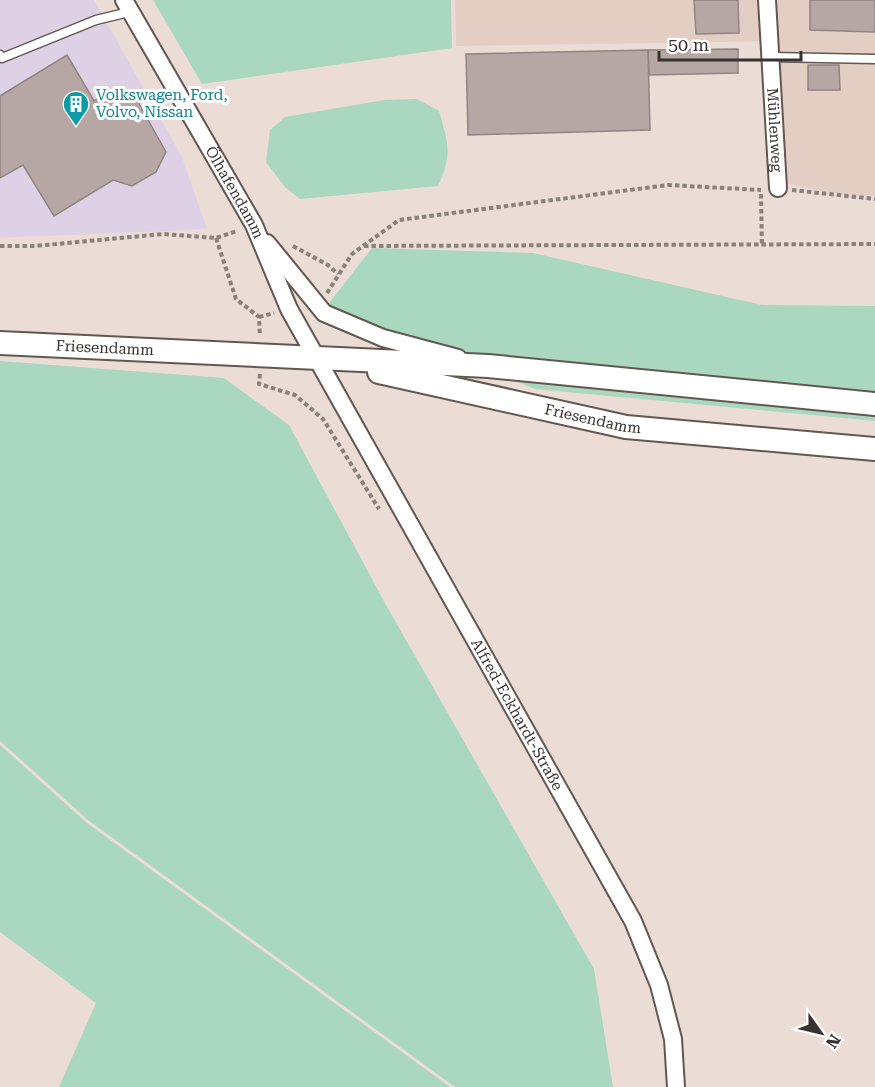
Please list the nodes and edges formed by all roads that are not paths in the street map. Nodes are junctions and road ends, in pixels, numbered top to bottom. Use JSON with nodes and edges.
{"nodes":[{"id":1,"x":767,"y":0,"type":"edge"},
{"id":2,"x":126,"y":6,"type":"edge"},
{"id":3,"x":0,"y":55,"type":"edge"},
{"id":4,"x":769,"y":57,"type":"junction"},
{"id":5,"x":875,"y":59,"type":"edge"},
{"id":6,"x":778,"y":188,"type":"road end"},
{"id":7,"x":254,"y":225,"type":"junction"},
{"id":8,"x":0,"y":344,"type":"edge"},
{"id":9,"x":316,"y":358,"type":"junction"},
{"id":10,"x":488,"y":366,"type":"junction"},
{"id":11,"x":875,"y":404,"type":"edge"},
{"id":12,"x":875,"y":448,"type":"edge"},
{"id":13,"x":676,"y":1087,"type":"edge"}],
"edges":[{"from":1,"to":4,"type":"street","name":"Mühlenweg"},
{"from":2,"to":3,"type":"lane"},
{"from":2,"to":7,"type":"street","name":"Ölhafendamm"},
{"from":4,"to":5,"type":"lane"},
{"from":4,"to":6,"type":"street","name":"Mühlenweg"},
{"from":7,"to":9,"type":"street","name":"Ölhafendamm"},
{"from":7,"to":10,"type":"street","name":"Friesendamm"},
{"from":8,"to":9,"type":"main road","name":"Friesendamm"},
{"from":9,"to":10,"type":"main road","name":"Friesendamm"},
{"from":9,"to":12,"type":"main road","name":"Friesendamm"},
{"from":9,"to":13,"type":"street","name":"Alfred-Eckhardt-Straße"},
{"from":10,"to":11,"type":"main road","name":"Friesendamm"}]}
